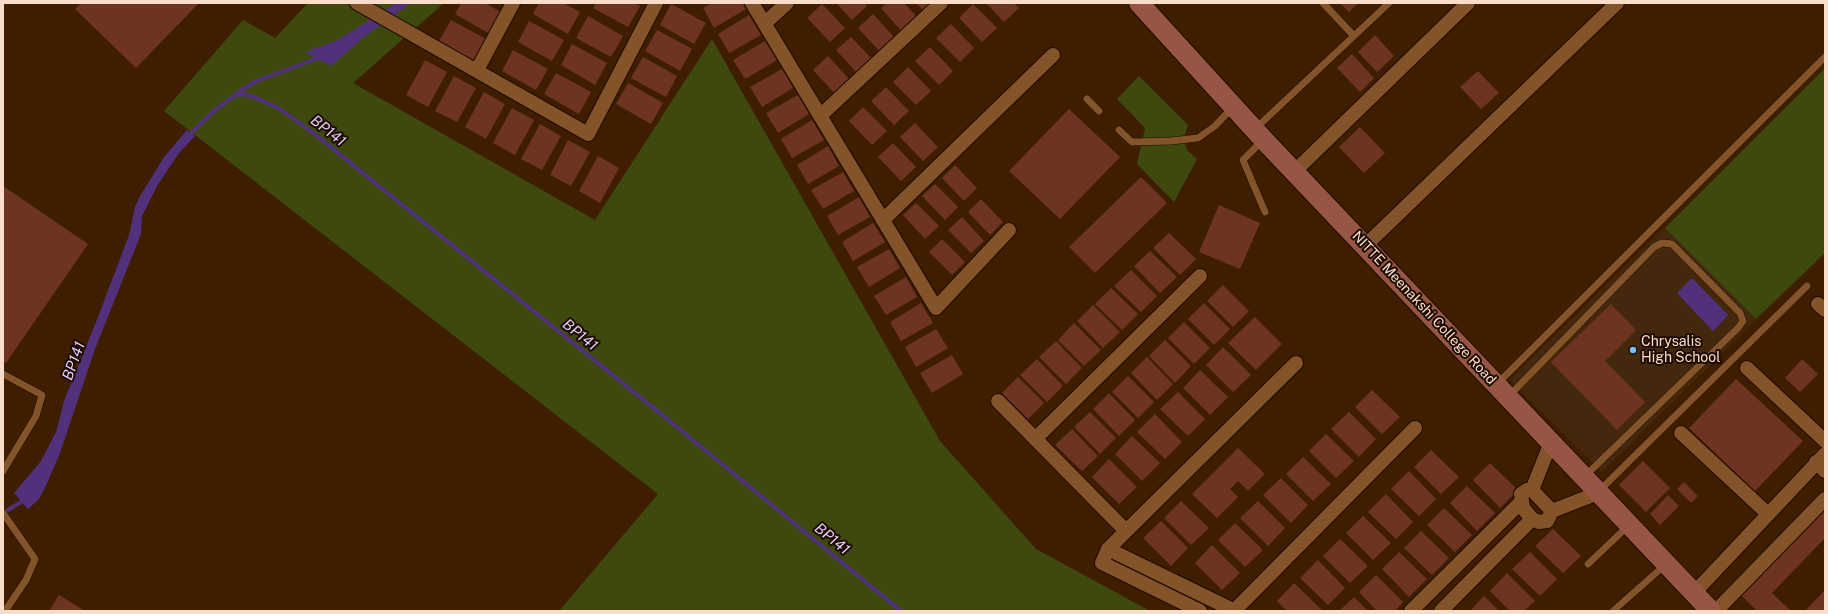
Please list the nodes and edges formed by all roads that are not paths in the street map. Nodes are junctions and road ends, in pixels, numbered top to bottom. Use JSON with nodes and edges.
{"nodes":[{"id":1,"x":514,"y":3,"type":"edge"},
{"id":2,"x":656,"y":3,"type":"edge"},
{"id":3,"x":752,"y":3,"type":"edge"},
{"id":4,"x":787,"y":3,"type":"edge"},
{"id":5,"x":941,"y":3,"type":"edge"},
{"id":6,"x":1139,"y":3,"type":"edge"},
{"id":7,"x":1323,"y":3,"type":"edge"},
{"id":8,"x":1389,"y":3,"type":"edge"},
{"id":9,"x":1468,"y":3,"type":"edge"},
{"id":10,"x":1617,"y":3,"type":"edge"},
{"id":11,"x":363,"y":6,"type":"edge"},
{"id":12,"x":765,"y":23,"type":"junction"},
{"id":13,"x":1354,"y":36,"type":"junction"},
{"id":14,"x":1053,"y":55,"type":"dead end"},
{"id":15,"x":1825,"y":57,"type":"edge"},
{"id":16,"x":477,"y":70,"type":"junction"},
{"id":17,"x":1087,"y":99,"type":"dead end"},
{"id":18,"x":1234,"y":107,"type":"junction"},
{"id":19,"x":1099,"y":111,"type":"dead end"},
{"id":20,"x":820,"y":116,"type":"junction"},
{"id":21,"x":1119,"y":130,"type":"dead end"},
{"id":22,"x":1259,"y":134,"type":"junction"},
{"id":23,"x":1294,"y":172,"type":"junction"},
{"id":24,"x":1265,"y":212,"type":"dead end"},
{"id":25,"x":883,"y":220,"type":"junction"},
{"id":26,"x":1009,"y":230,"type":"dead end"},
{"id":27,"x":1365,"y":246,"type":"junction"},
{"id":28,"x":1200,"y":276,"type":"dead end"},
{"id":29,"x":1807,"y":286,"type":"dead end"},
{"id":30,"x":1296,"y":363,"type":"dead end"},
{"id":31,"x":1747,"y":368,"type":"dead end"},
{"id":32,"x":3,"y":374,"type":"edge"},
{"id":33,"x":1502,"y":391,"type":"junction"},
{"id":34,"x":998,"y":401,"type":"dead end"},
{"id":35,"x":1415,"y":428,"type":"dead end"},
{"id":36,"x":1680,"y":433,"type":"dead end"},
{"id":37,"x":1035,"y":439,"type":"junction"},
{"id":38,"x":1551,"y":442,"type":"junction"},
{"id":39,"x":1825,"y":442,"type":"edge"},
{"id":40,"x":1822,"y":462,"type":"edge"},
{"id":41,"x":3,"y":471,"type":"edge"},
{"id":42,"x":1584,"y":477,"type":"junction"},
{"id":43,"x":1532,"y":490,"type":"junction"},
{"id":44,"x":1598,"y":492,"type":"junction"},
{"id":45,"x":1825,"y":499,"type":"edge"},
{"id":46,"x":1521,"y":502,"type":"junction"},
{"id":47,"x":1552,"y":511,"type":"junction"},
{"id":48,"x":3,"y":513,"type":"edge"},
{"id":49,"x":1768,"y":514,"type":"junction"},
{"id":50,"x":1532,"y":519,"type":"junction"},
{"id":51,"x":1629,"y":525,"type":"junction"},
{"id":52,"x":1126,"y":531,"type":"junction"},
{"id":53,"x":1108,"y":549,"type":"junction"},
{"id":54,"x":1588,"y":564,"type":"dead end"},
{"id":55,"x":1666,"y":564,"type":"junction"},
{"id":56,"x":1694,"y":593,"type":"junction"},
{"id":57,"x":5,"y":611,"type":"edge"},
{"id":58,"x":1200,"y":611,"type":"edge"},
{"id":59,"x":1235,"y":611,"type":"edge"},
{"id":60,"x":1411,"y":611,"type":"edge"},
{"id":61,"x":1441,"y":611,"type":"edge"},
{"id":62,"x":1612,"y":611,"type":"edge"},
{"id":63,"x":1711,"y":611,"type":"edge"},
{"id":64,"x":1716,"y":611,"type":"edge"}],
"edges":[{"from":1,"to":16,"type":"street"},
{"from":2,"to":16,"type":"street"},
{"from":3,"to":12,"type":"street"},
{"from":4,"to":12,"type":"street"},
{"from":5,"to":20,"type":"street"},
{"from":6,"to":18,"type":"street","name":"NITTE Meenakshi College Road"},
{"from":7,"to":13,"type":"lane"},
{"from":8,"to":13,"type":"lane"},
{"from":9,"to":23,"type":"street"},
{"from":10,"to":27,"type":"street"},
{"from":11,"to":16,"type":"street"},
{"from":12,"to":20,"type":"street"},
{"from":13,"to":22,"type":"lane"},
{"from":14,"to":25,"type":"street"},
{"from":15,"to":33,"type":"lane"},
{"from":17,"to":19,"type":"lane"},
{"from":18,"to":21,"type":"lane"},
{"from":18,"to":22,"type":"street","name":"NITTE Meenakshi College Road"},
{"from":20,"to":25,"type":"street"},
{"from":22,"to":23,"type":"street","name":"NITTE Meenakshi College Road"},
{"from":22,"to":24,"type":"lane"},
{"from":23,"to":27,"type":"street","name":"NITTE Meenakshi College Road"},
{"from":25,"to":26,"type":"street"},
{"from":27,"to":33,"type":"street","name":"NITTE Meenakshi College Road"},
{"from":28,"to":37,"type":"street"},
{"from":29,"to":44,"type":"lane"},
{"from":30,"to":52,"type":"street"},
{"from":31,"to":39,"type":"street"},
{"from":32,"to":41,"type":"lane"},
{"from":33,"to":38,"type":"street","name":"NITTE Meenakshi College Road"},
{"from":33,"to":42,"type":"lane"},
{"from":34,"to":37,"type":"street"},
{"from":35,"to":59,"type":"street"},
{"from":36,"to":49,"type":"street"},
{"from":37,"to":52,"type":"street"},
{"from":38,"to":42,"type":"street","name":"NITTE Meenakshi College Road"},
{"from":38,"to":43,"type":"street"},
{"from":40,"to":49,"type":"street"},
{"from":42,"to":44,"type":"street","name":"NITTE Meenakshi College Road"},
{"from":43,"to":46,"type":"street"},
{"from":43,"to":47,"type":"street"},
{"from":44,"to":47,"type":"street"},
{"from":44,"to":51,"type":"street","name":"NITTE Meenakshi College Road"},
{"from":45,"to":64,"type":"street"},
{"from":46,"to":50,"type":"street"},
{"from":46,"to":60,"type":"street"},
{"from":47,"to":50,"type":"street"},
{"from":48,"to":57,"type":"lane"},
{"from":49,"to":56,"type":"street"},
{"from":50,"to":61,"type":"street"},
{"from":51,"to":54,"type":"lane"},
{"from":51,"to":55,"type":"street","name":"NITTE Meenakshi College Road"},
{"from":52,"to":53,"type":"street"},
{"from":53,"to":58,"type":"street"},
{"from":53,"to":59,"type":"street"},
{"from":55,"to":56,"type":"street","name":"NITTE Meenakshi College Road"},
{"from":55,"to":62,"type":"lane"},
{"from":56,"to":63,"type":"street","name":"NITTE Meenakshi College Road"}]}
